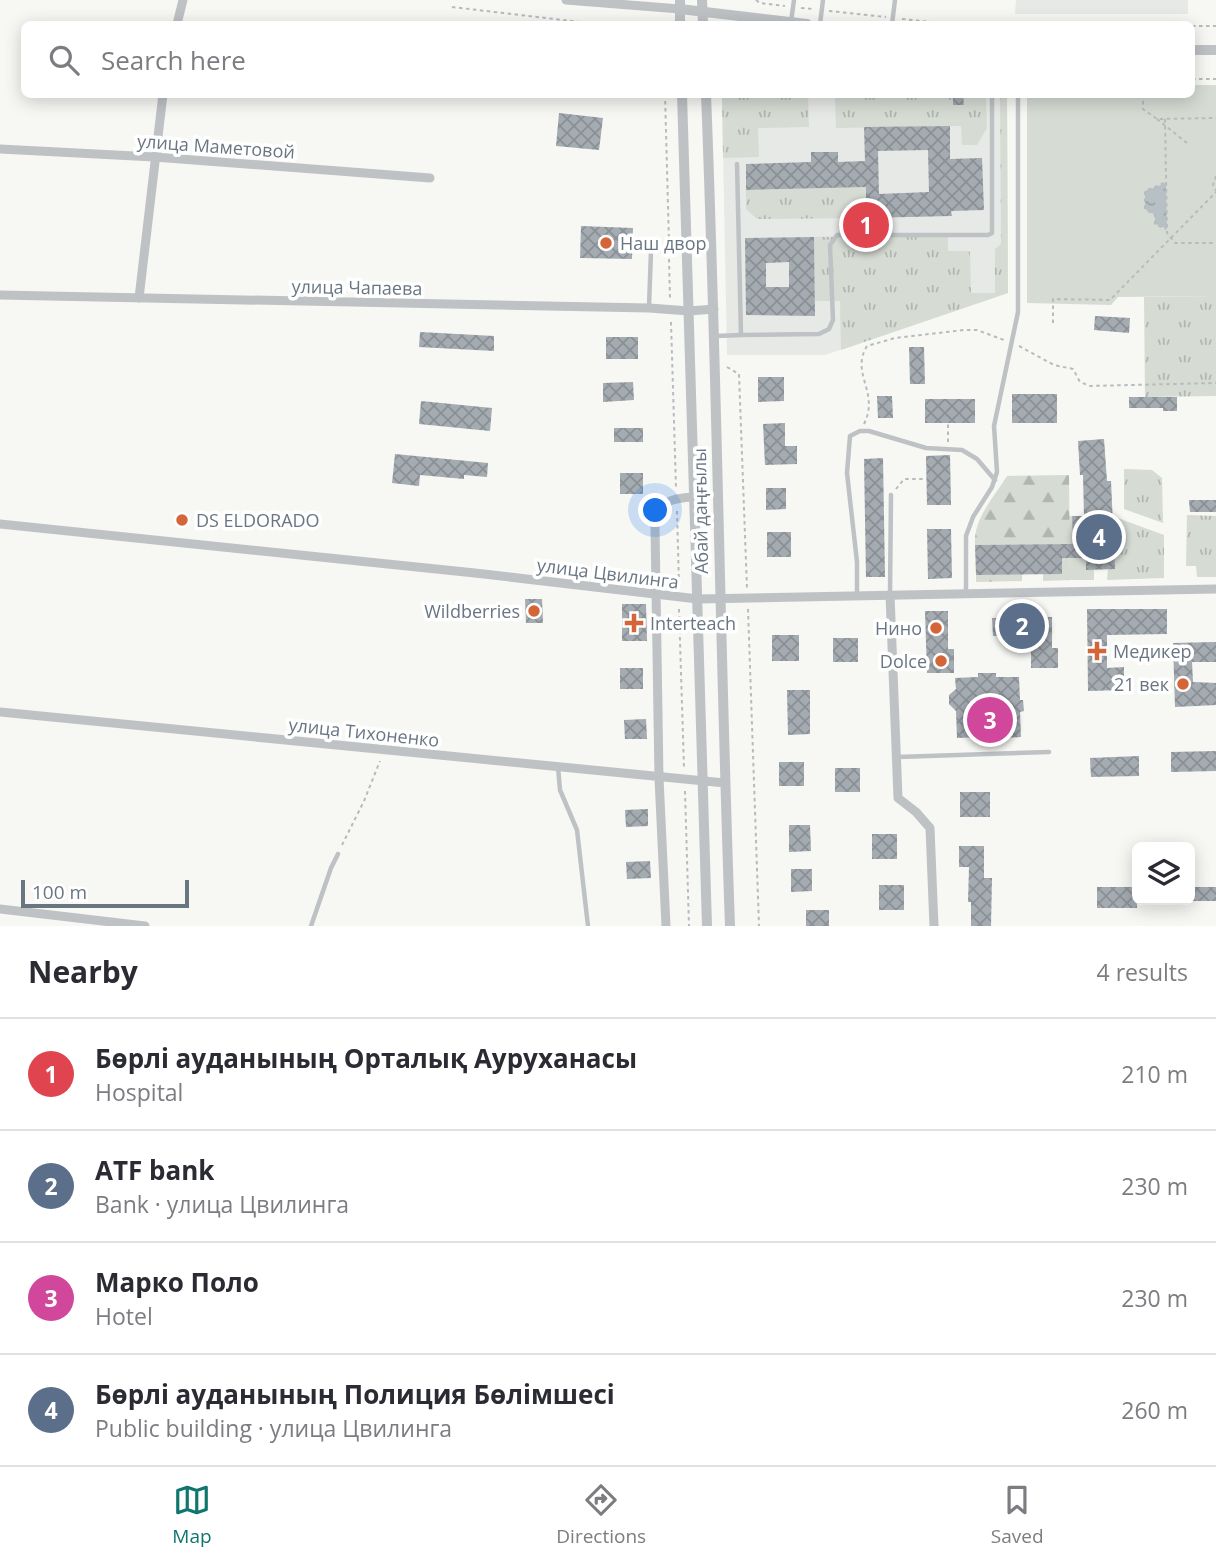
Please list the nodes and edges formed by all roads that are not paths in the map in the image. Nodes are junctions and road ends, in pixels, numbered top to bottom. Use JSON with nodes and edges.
{"nodes":[{"id":1,"x":183,"y":0,"type":"edge"},
{"id":2,"x":566,"y":0,"type":"edge"},
{"id":3,"x":702,"y":0,"type":"edge"},
{"id":4,"x":794,"y":0,"type":"edge"},
{"id":5,"x":823,"y":0,"type":"edge"},
{"id":6,"x":895,"y":0,"type":"edge"},
{"id":7,"x":680,"y":5,"type":"edge"},
{"id":8,"x":703,"y":12,"type":"junction"},
{"id":9,"x":178,"y":21,"type":"edge"},
{"id":10,"x":703,"y":21,"type":"edge"},
{"id":11,"x":774,"y":21,"type":"edge"},
{"id":12,"x":790,"y":21,"type":"edge"},
{"id":13,"x":820,"y":21,"type":"edge"},
{"id":14,"x":892,"y":21,"type":"edge"},
{"id":15,"x":1195,"y":50,"type":"edge"},
{"id":16,"x":1216,"y":50,"type":"edge"},
{"id":17,"x":162,"y":98,"type":"edge"},
{"id":18,"x":682,"y":98,"type":"edge"},
{"id":19,"x":706,"y":98,"type":"edge"},
{"id":20,"x":992,"y":98,"type":"edge"},
{"id":21,"x":1018,"y":98,"type":"edge"},
{"id":22,"x":0,"y":149,"type":"edge"},
{"id":23,"x":154,"y":157,"type":"junction"},
{"id":24,"x":737,"y":164,"type":"dead end"},
{"id":25,"x":430,"y":178,"type":"dead end"},
{"id":26,"x":687,"y":248,"type":"junction"},
{"id":27,"x":0,"y":295,"type":"edge"},
{"id":28,"x":139,"y":298,"type":"junction"},
{"id":29,"x":649,"y":308,"type":"junction"},
{"id":30,"x":714,"y":309,"type":"junction"},
{"id":31,"x":689,"y":311,"type":"junction"},
{"id":32,"x":741,"y":335,"type":"junction"},
{"id":33,"x":715,"y":336,"type":"junction"},
{"id":34,"x":995,"y":480,"type":"junction"},
{"id":35,"x":891,"y":495,"type":"road end"},
{"id":36,"x":694,"y":497,"type":"junction"},
{"id":37,"x":0,"y":524,"type":"edge"},
{"id":38,"x":1216,"y":589,"type":"edge"},
{"id":39,"x":656,"y":593,"type":"junction"},
{"id":40,"x":966,"y":594,"type":"junction"},
{"id":41,"x":890,"y":595,"type":"junction"},
{"id":42,"x":857,"y":596,"type":"junction"},
{"id":43,"x":698,"y":599,"type":"junction"},
{"id":44,"x":719,"y":599,"type":"junction"},
{"id":45,"x":0,"y":712,"type":"edge"},
{"id":46,"x":1049,"y":752,"type":"dead end"},
{"id":47,"x":897,"y":758,"type":"junction"},
{"id":48,"x":558,"y":767,"type":"junction"},
{"id":49,"x":659,"y":778,"type":"junction"},
{"id":50,"x":703,"y":782,"type":"junction"},
{"id":51,"x":725,"y":783,"type":"junction"},
{"id":52,"x":338,"y":854,"type":"road end"},
{"id":53,"x":0,"y":908,"type":"edge"},
{"id":54,"x":145,"y":926,"type":"edge"},
{"id":55,"x":311,"y":926,"type":"edge"},
{"id":56,"x":588,"y":926,"type":"edge"},
{"id":57,"x":666,"y":926,"type":"edge"},
{"id":58,"x":707,"y":926,"type":"edge"},
{"id":59,"x":730,"y":926,"type":"edge"},
{"id":60,"x":934,"y":926,"type":"edge"}],
"edges":[{"from":1,"to":9,"type":"street"},
{"from":2,"to":7,"type":"street"},
{"from":3,"to":8,"type":"street"},
{"from":4,"to":12,"type":"lane"},
{"from":5,"to":13,"type":"lane"},
{"from":6,"to":14,"type":"lane"},
{"from":7,"to":8,"type":"street"},
{"from":8,"to":10,"type":"street"},
{"from":8,"to":11,"type":"street"},
{"from":15,"to":16,"type":"street"},
{"from":17,"to":23,"type":"street"},
{"from":18,"to":26,"type":"street","name":"Абай даңғылы"},
{"from":19,"to":30,"type":"street","name":"Абай даңғылы"},
{"from":20,"to":32,"type":"lane"},
{"from":21,"to":34,"type":"lane"},
{"from":22,"to":23,"type":"street","name":"улица Маметовой"},
{"from":23,"to":25,"type":"street","name":"улица Маметовой"},
{"from":23,"to":28,"type":"street"},
{"from":24,"to":32,"type":"lane"},
{"from":26,"to":29,"type":"lane"},
{"from":26,"to":31,"type":"street","name":"Абай даңғылы"},
{"from":27,"to":28,"type":"street","name":"улица Чапаева"},
{"from":28,"to":29,"type":"street","name":"улица Чапаева"},
{"from":29,"to":31,"type":"street","name":"улица Чапаева"},
{"from":30,"to":31,"type":"street","name":"улица Чапаева"},
{"from":30,"to":33,"type":"street","name":"Абай даңғылы"},
{"from":31,"to":36,"type":"street","name":"Абай даңғылы"},
{"from":32,"to":33,"type":"lane"},
{"from":33,"to":44,"type":"street","name":"Абай даңғылы"},
{"from":34,"to":40,"type":"lane"},
{"from":34,"to":42,"type":"lane"},
{"from":35,"to":41,"type":"lane"},
{"from":36,"to":39,"type":"street"},
{"from":36,"to":43,"type":"street","name":"Абай даңғылы"},
{"from":37,"to":39,"type":"street","name":"улица Цвилинга"},
{"from":38,"to":40,"type":"street","name":"улица Цвилинга"},
{"from":39,"to":43,"type":"street","name":"улица Цвилинга"},
{"from":39,"to":49,"type":"street"},
{"from":40,"to":41,"type":"street","name":"улица Цвилинга"},
{"from":41,"to":42,"type":"street","name":"улица Цвилинга"},
{"from":41,"to":47,"type":"street"},
{"from":42,"to":44,"type":"street","name":"улица Цвилинга"},
{"from":43,"to":44,"type":"street","name":"улица Цвилинга"},
{"from":43,"to":50,"type":"street","name":"Абай даңғылы"},
{"from":44,"to":51,"type":"street","name":"Абай даңғылы"},
{"from":45,"to":48,"type":"street","name":"улица Тихоненко"},
{"from":46,"to":47,"type":"lane"},
{"from":47,"to":60,"type":"street"},
{"from":48,"to":49,"type":"street","name":"улица Тихоненко"},
{"from":48,"to":56,"type":"lane"},
{"from":49,"to":50,"type":"street","name":"улица Тихоненко"},
{"from":49,"to":57,"type":"street"},
{"from":50,"to":51,"type":"street","name":"улица Тихоненко"},
{"from":50,"to":58,"type":"street","name":"Абай даңғылы"},
{"from":51,"to":59,"type":"street","name":"Абай даңғылы"},
{"from":52,"to":55,"type":"lane"},
{"from":53,"to":54,"type":"street"}]}
